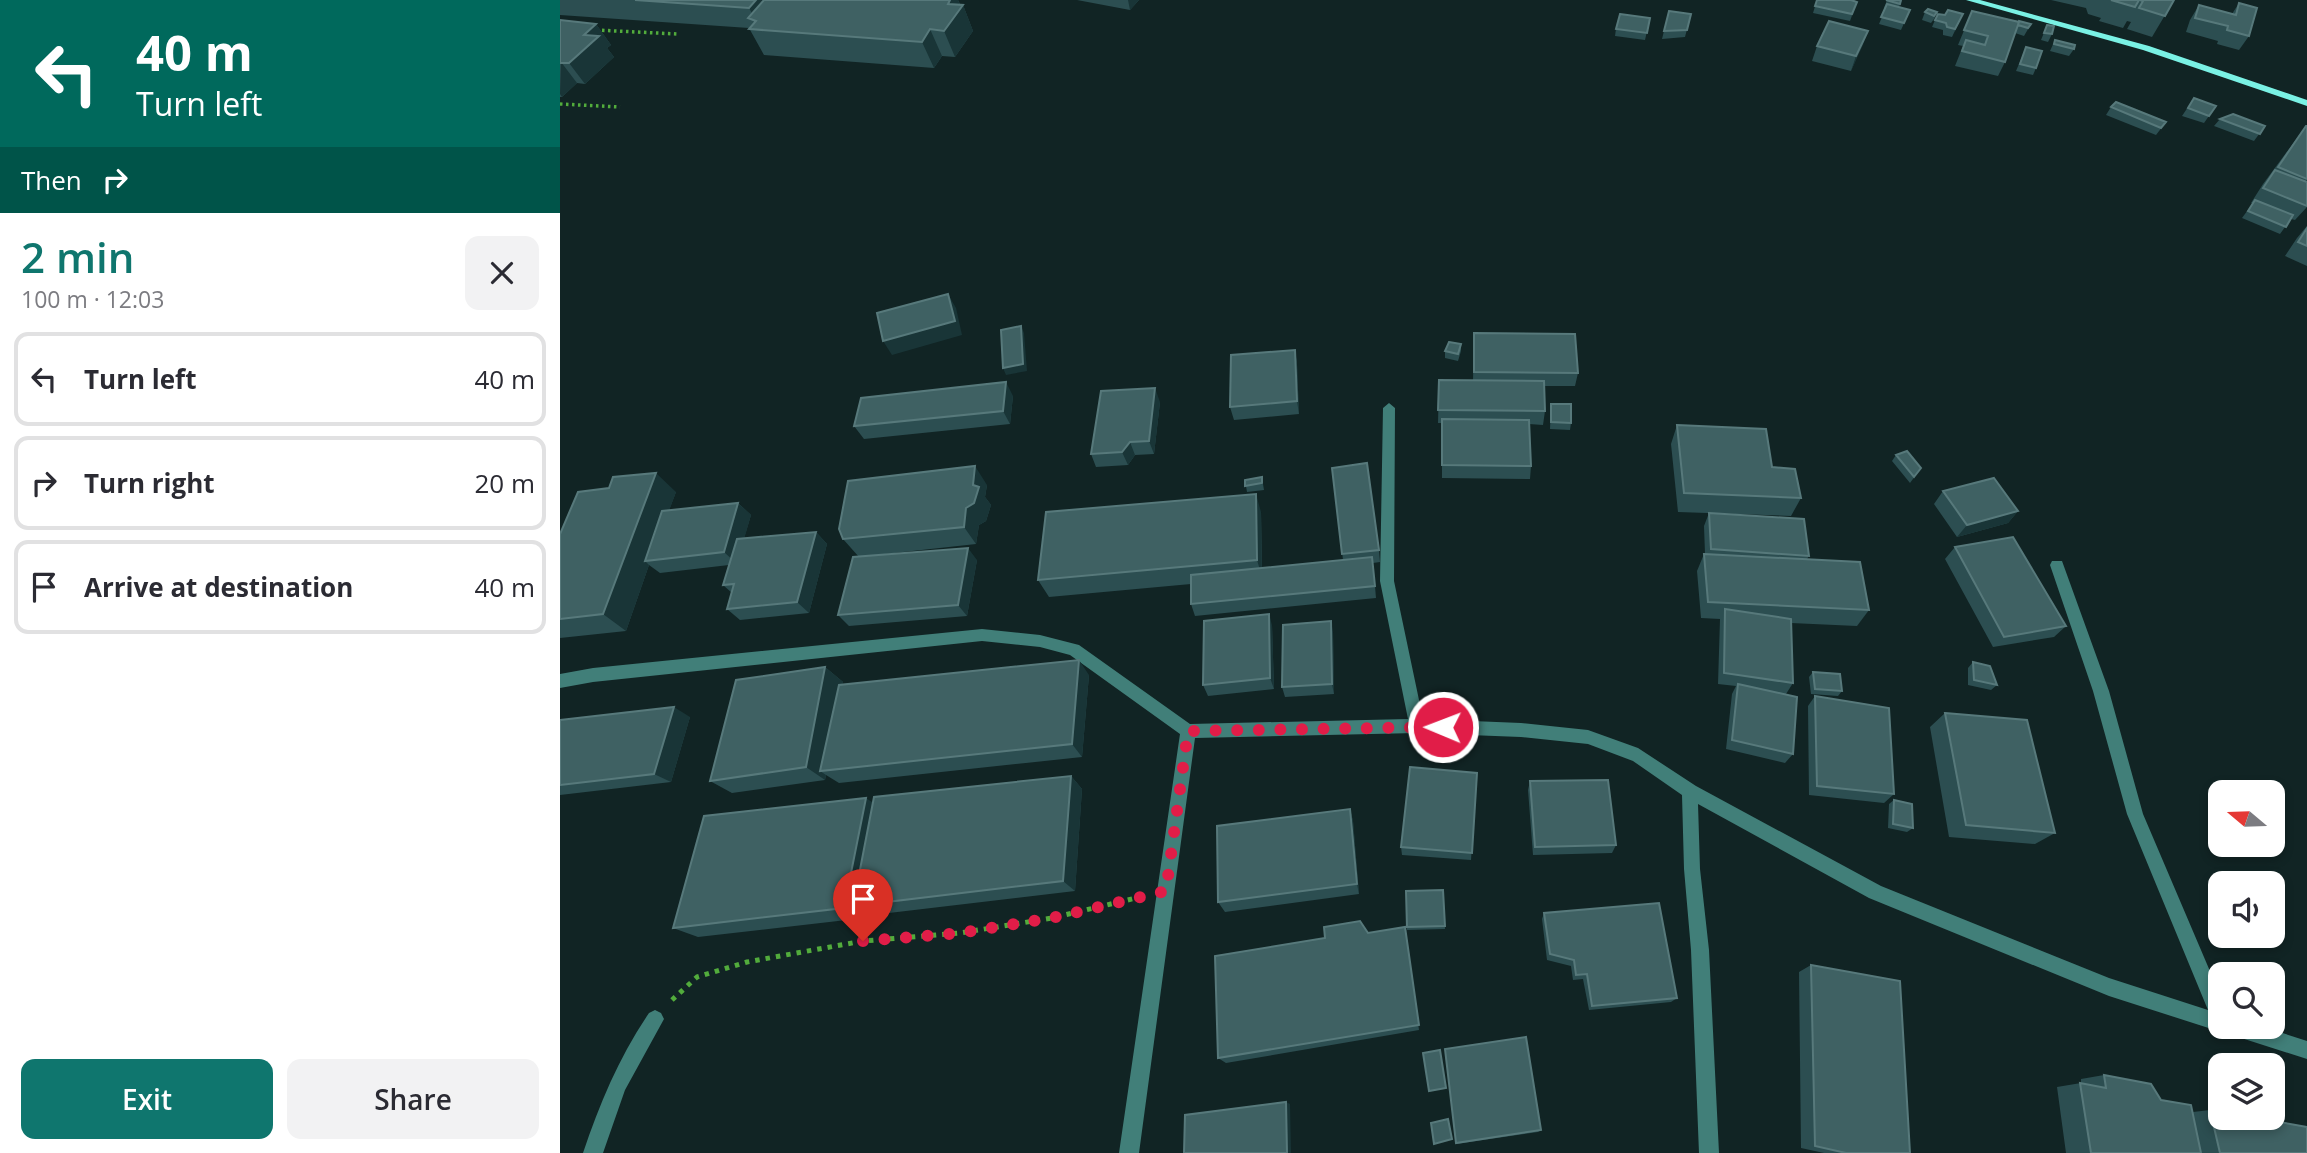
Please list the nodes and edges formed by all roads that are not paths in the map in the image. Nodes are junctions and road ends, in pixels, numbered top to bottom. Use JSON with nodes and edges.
{"nodes":[{"id":1,"x":1973,"y":0,"type":"edge"},
{"id":2,"x":2307,"y":103,"type":"edge"},
{"id":3,"x":1389,"y":408,"type":"dead end"},
{"id":4,"x":2057,"y":565,"type":"dead end"},
{"id":5,"x":560,"y":681,"type":"edge"},
{"id":6,"x":1417,"y":726,"type":"junction"},
{"id":7,"x":1188,"y":731,"type":"junction"},
{"id":8,"x":1690,"y":791,"type":"junction"},
{"id":9,"x":2208,"y":990,"type":"edge"},
{"id":10,"x":2208,"y":1017,"type":"edge"},
{"id":11,"x":655,"y":1018,"type":"road end"},
{"id":12,"x":2273,"y":1039,"type":"edge"},
{"id":13,"x":2307,"y":1050,"type":"edge"},
{"id":14,"x":593,"y":1153,"type":"edge"},
{"id":15,"x":1129,"y":1153,"type":"edge"},
{"id":16,"x":1709,"y":1153,"type":"edge"}],
"edges":[{"from":1,"to":2,"type":"street"},
{"from":3,"to":6,"type":"street"},
{"from":4,"to":9,"type":"street"},
{"from":5,"to":7,"type":"street"},
{"from":6,"to":7,"type":"street"},
{"from":6,"to":8,"type":"street"},
{"from":7,"to":15,"type":"street"},
{"from":8,"to":10,"type":"street"},
{"from":8,"to":16,"type":"street"},
{"from":11,"to":14,"type":"street"},
{"from":12,"to":13,"type":"street"}]}
